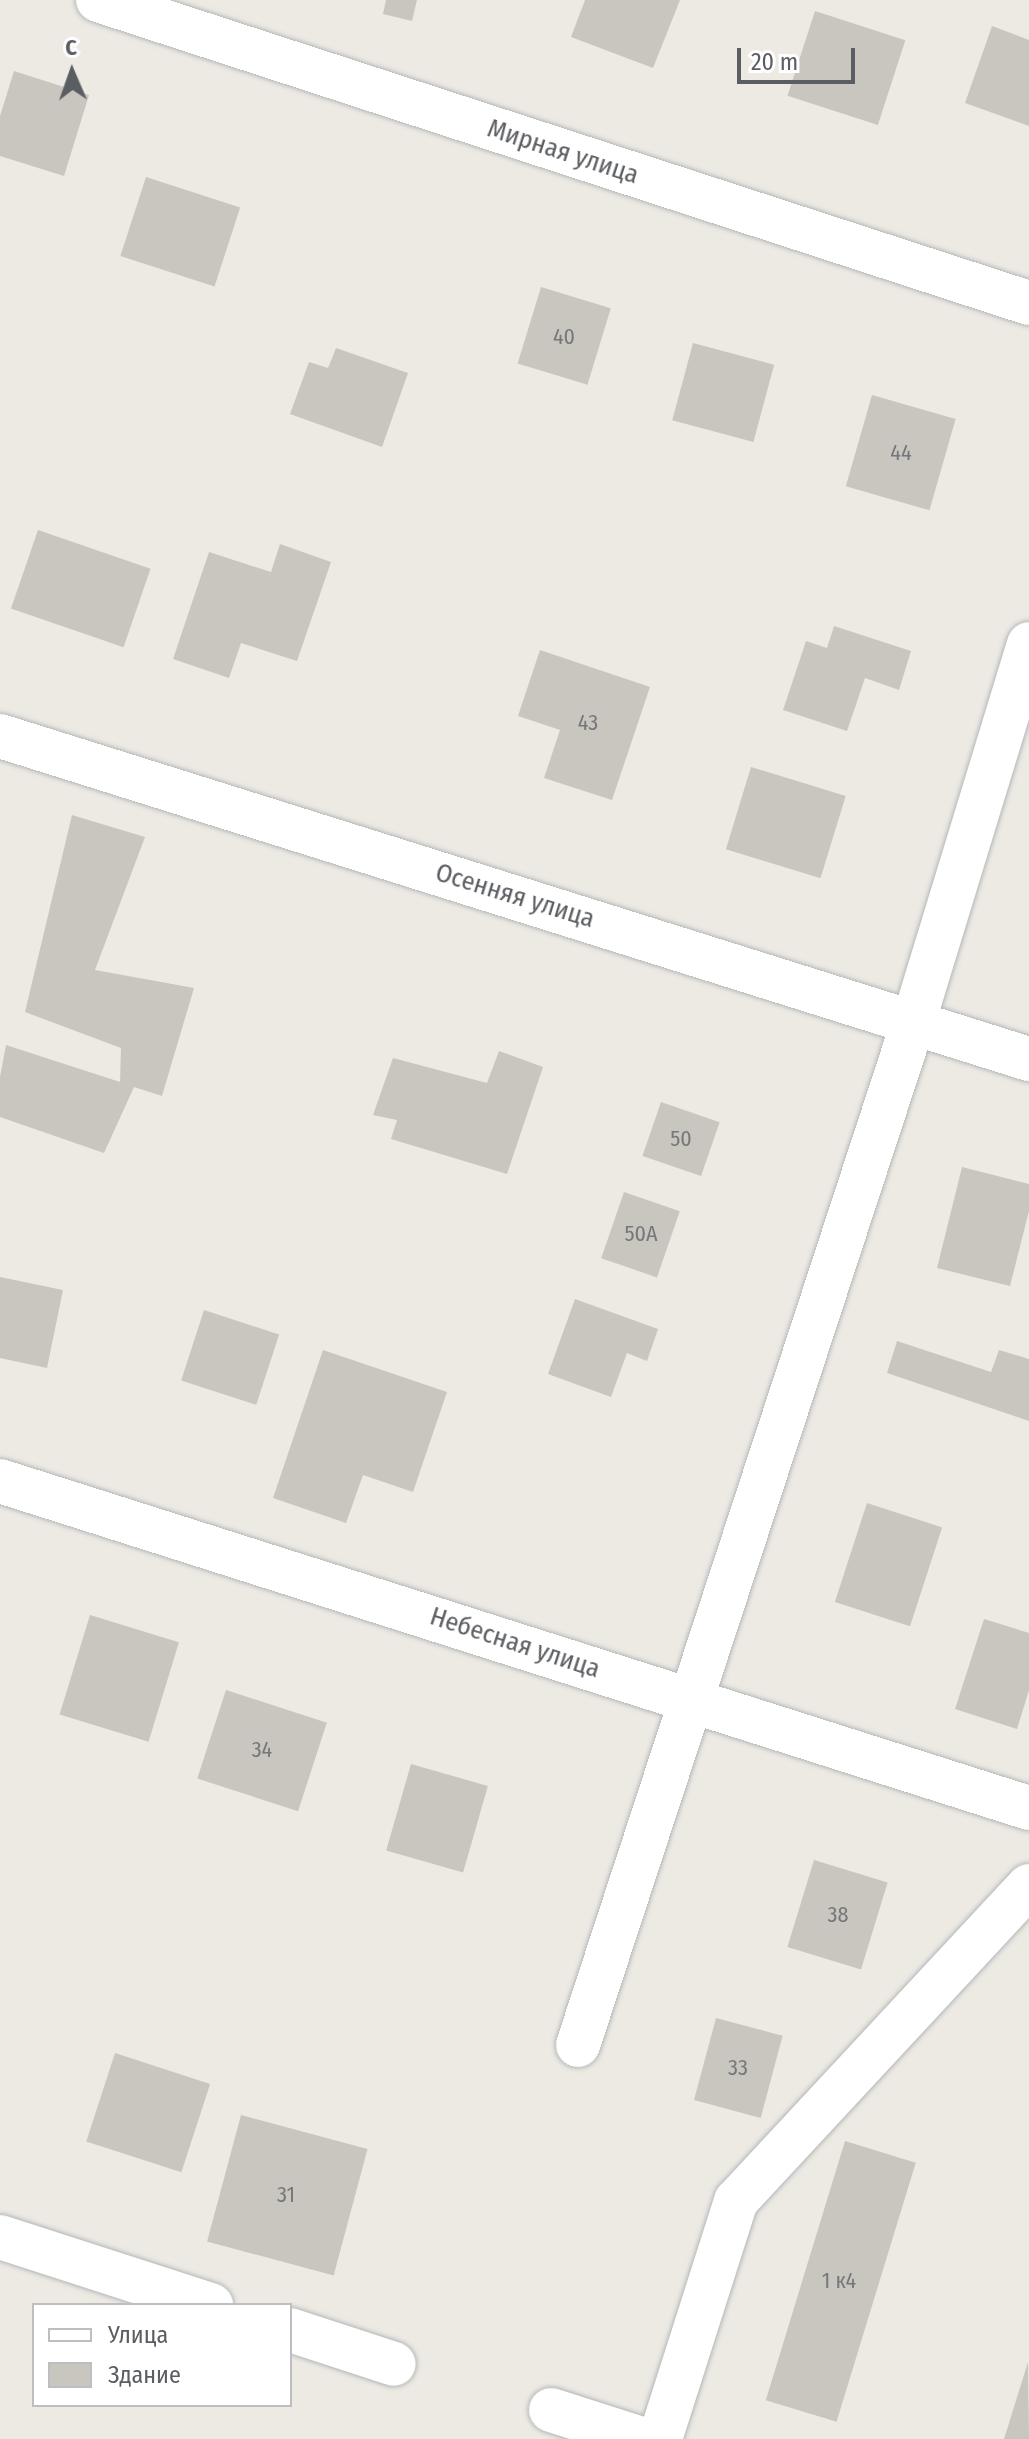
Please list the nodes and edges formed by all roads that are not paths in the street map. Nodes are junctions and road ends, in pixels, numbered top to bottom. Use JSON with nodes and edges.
{"nodes":[{"id":1,"x":98,"y":0,"type":"edge"},
{"id":2,"x":1029,"y":303,"type":"edge"},
{"id":3,"x":1029,"y":644,"type":"edge"},
{"id":4,"x":0,"y":736,"type":"edge"},
{"id":5,"x":914,"y":1020,"type":"junction"},
{"id":6,"x":1029,"y":1059,"type":"edge"},
{"id":7,"x":0,"y":1481,"type":"edge"},
{"id":8,"x":692,"y":1699,"type":"junction"},
{"id":9,"x":1029,"y":1808,"type":"edge"},
{"id":10,"x":1029,"y":1886,"type":"edge"},
{"id":11,"x":578,"y":2045,"type":"dead end"},
{"id":12,"x":0,"y":2237,"type":"edge"},
{"id":13,"x":205,"y":2303,"type":"edge"},
{"id":14,"x":292,"y":2331,"type":"edge"},
{"id":15,"x":394,"y":2364,"type":"dead end"},
{"id":16,"x":551,"y":2410,"type":"dead end"},
{"id":17,"x":642,"y":2439,"type":"edge"},
{"id":18,"x":660,"y":2439,"type":"edge"}],
"edges":[{"from":1,"to":2,"type":"street","name":"Мирная улица"},
{"from":3,"to":5,"type":"street"},
{"from":4,"to":5,"type":"street","name":"Осенняя улица"},
{"from":5,"to":6,"type":"street","name":"Осенняя улица"},
{"from":5,"to":8,"type":"street"},
{"from":7,"to":8,"type":"street","name":"Небесная улица"},
{"from":8,"to":9,"type":"street","name":"Небесная улица"},
{"from":8,"to":11,"type":"street"},
{"from":10,"to":18,"type":"street"},
{"from":12,"to":13,"type":"street"},
{"from":14,"to":15,"type":"street"},
{"from":16,"to":17,"type":"street"}]}
